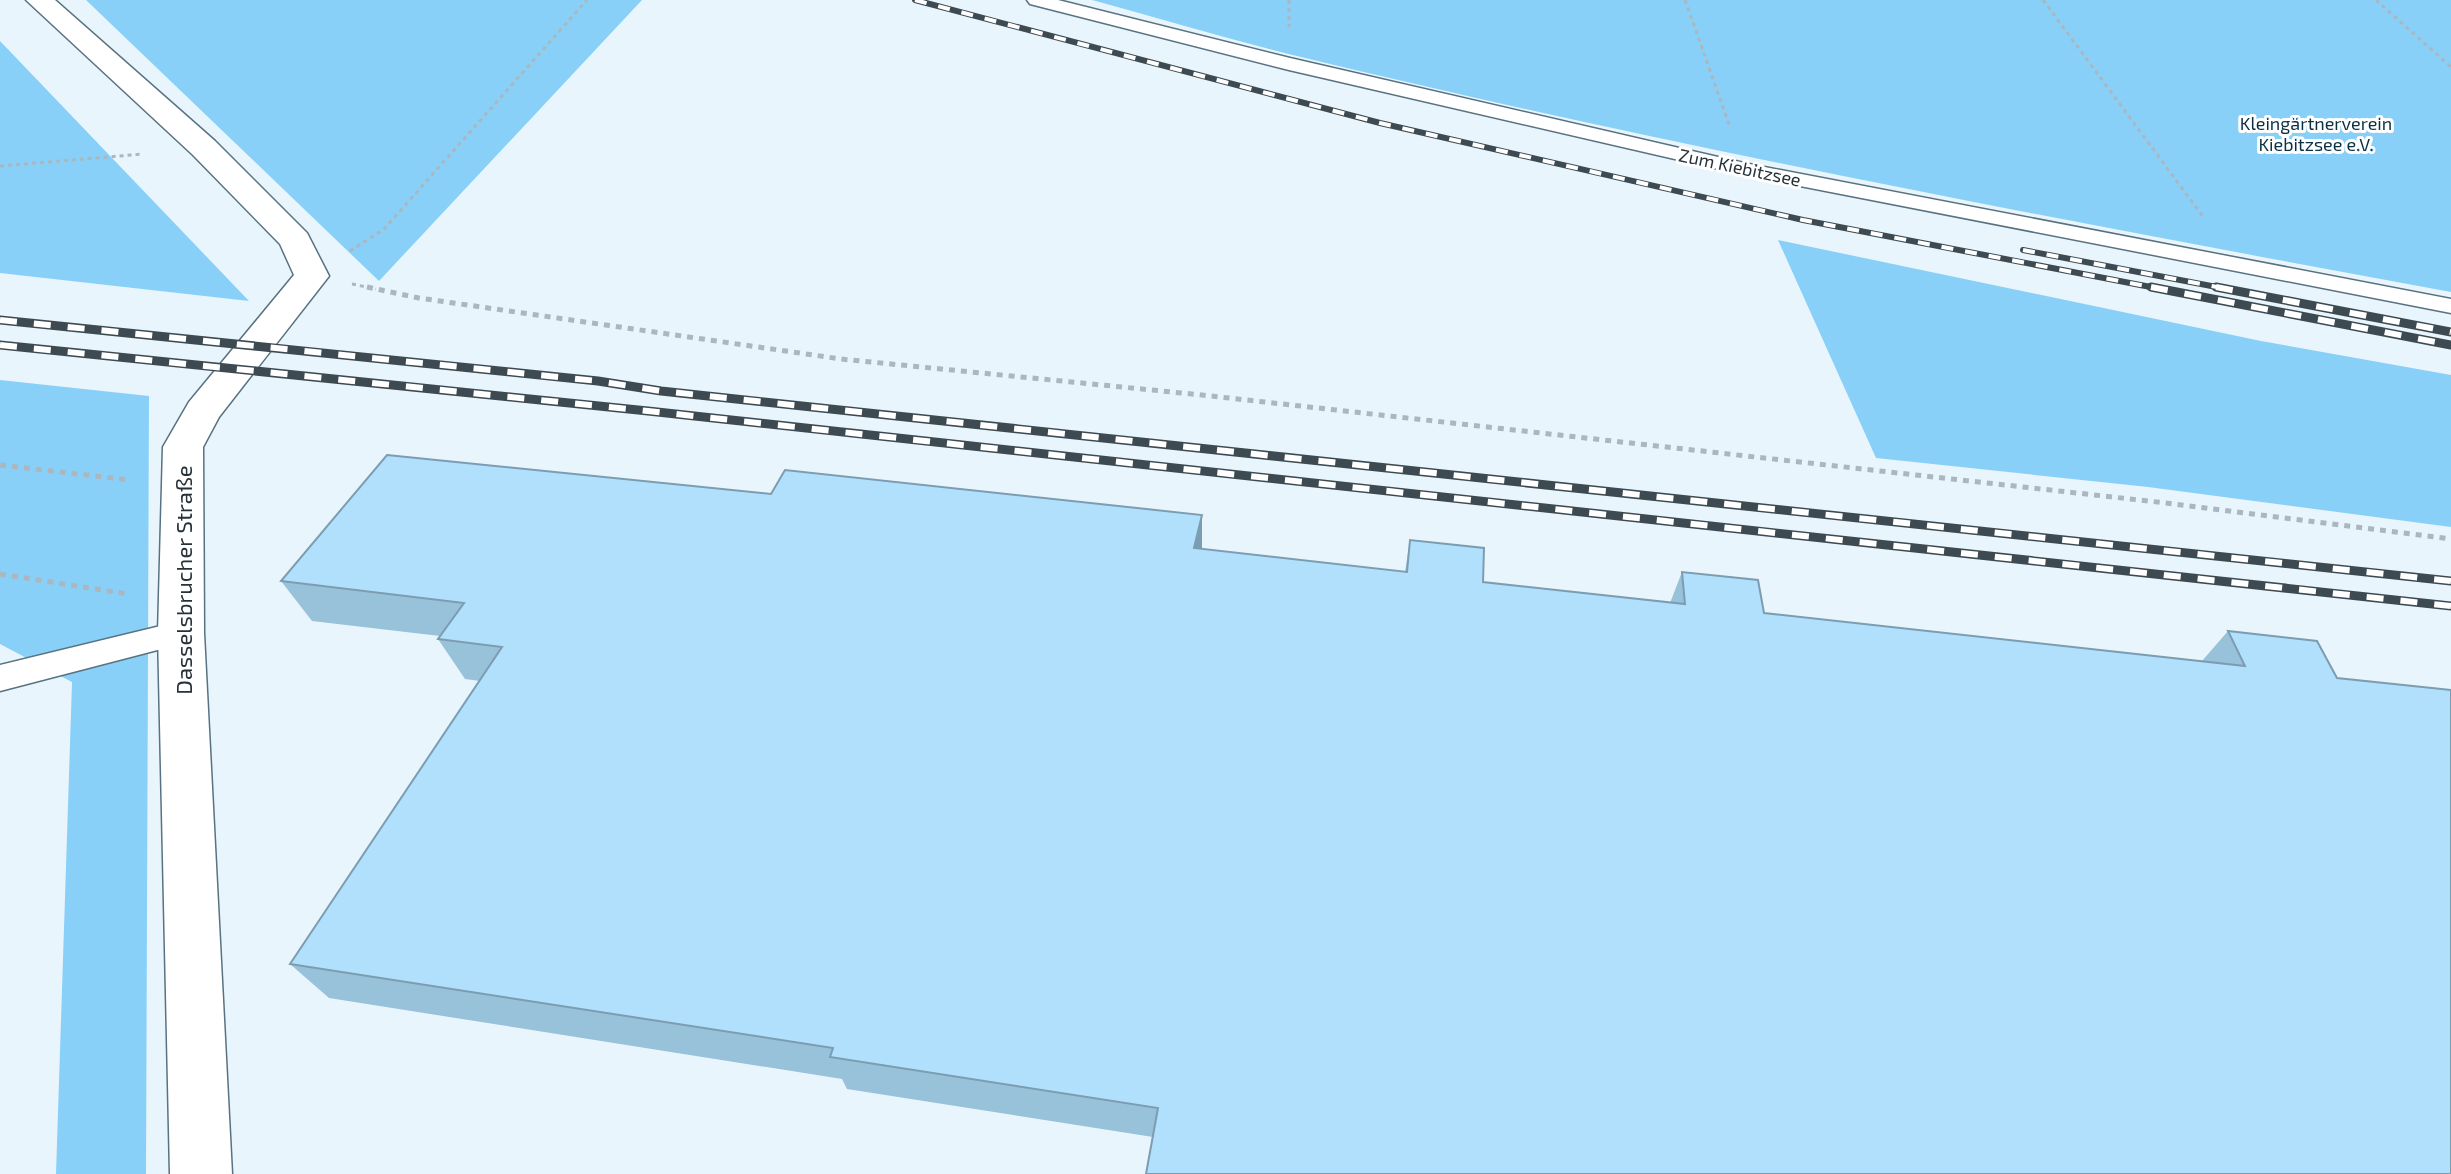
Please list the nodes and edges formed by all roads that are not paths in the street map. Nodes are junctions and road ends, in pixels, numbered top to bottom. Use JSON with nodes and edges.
{"nodes":[{"id":1,"x":39,"y":0,"type":"edge"},
{"id":2,"x":1036,"y":0,"type":"edge"},
{"id":3,"x":2451,"y":306,"type":"edge"},
{"id":4,"x":180,"y":618,"type":"junction"},
{"id":5,"x":0,"y":678,"type":"edge"},
{"id":6,"x":201,"y":1174,"type":"edge"}],
"edges":[{"from":1,"to":4,"type":"street","name":"Dasselsbrucher Straße"},
{"from":2,"to":3,"type":"lane","name":"Zum Kiebitzsee"},
{"from":4,"to":5,"type":"lane"},
{"from":4,"to":6,"type":"street","name":"Dasselsbrucher Straße"}]}
